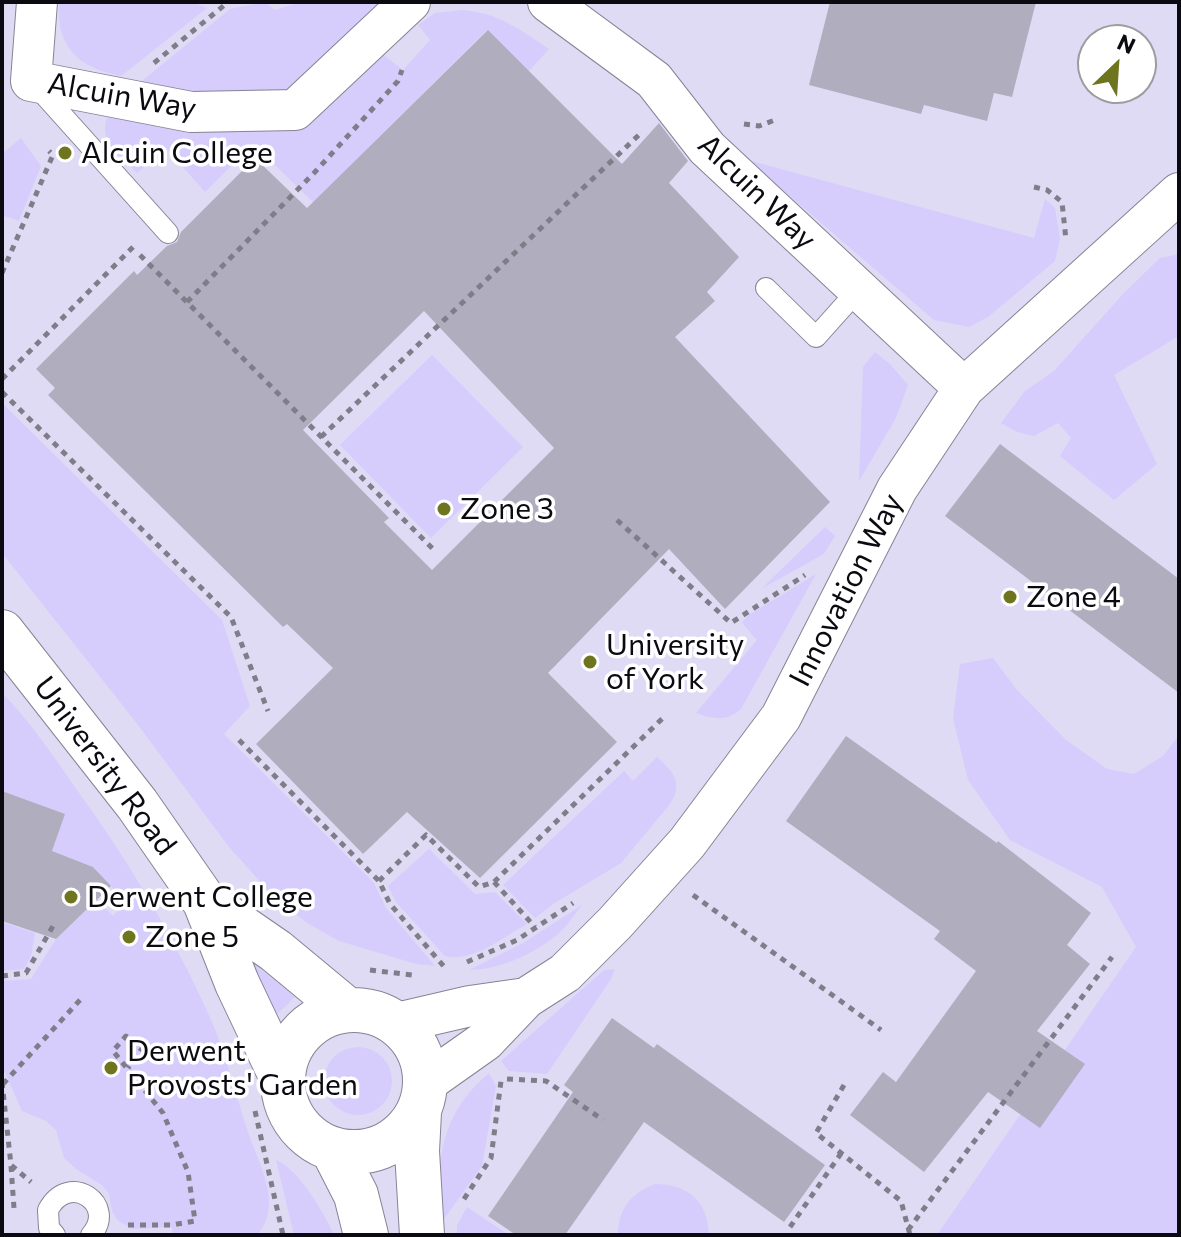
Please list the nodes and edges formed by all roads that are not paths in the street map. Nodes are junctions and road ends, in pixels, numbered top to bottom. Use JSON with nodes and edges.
{"nodes":[{"id":1,"x":37,"y":2,"type":"edge"},
{"id":2,"x":410,"y":2,"type":"edge"},
{"id":3,"x":548,"y":2,"type":"edge"},
{"id":4,"x":31,"y":81,"type":"junction"},
{"id":5,"x":1179,"y":193,"type":"edge"},
{"id":6,"x":168,"y":233,"type":"dead end"},
{"id":7,"x":766,"y":288,"type":"dead end"},
{"id":8,"x":859,"y":289,"type":"junction"},
{"id":9,"x":964,"y":388,"type":"junction"},
{"id":10,"x":2,"y":632,"type":"edge"},
{"id":11,"x":205,"y":902,"type":"junction"},
{"id":12,"x":526,"y":998,"type":"junction"},
{"id":13,"x":346,"y":1009,"type":"junction"},
{"id":14,"x":397,"y":1023,"type":"junction"},
{"id":15,"x":268,"y":1093,"type":"junction"},
{"id":16,"x":423,"y":1097,"type":"junction"},
{"id":17,"x":333,"y":1150,"type":"junction"},
{"id":18,"x":439,"y":1223,"type":"edge"},
{"id":19,"x":95,"y":1228,"type":"edge"},
{"id":20,"x":55,"y":1235,"type":"edge"},
{"id":21,"x":366,"y":1235,"type":"edge"}],
"edges":[{"from":1,"to":4,"type":"street","name":"Alcuin Way"},
{"from":2,"to":4,"type":"street","name":"Alcuin Way"},
{"from":3,"to":8,"type":"street","name":"Alcuin Way"},
{"from":4,"to":6,"type":"lane","name":"Alcuin Way"},
{"from":5,"to":9,"type":"street","name":"Innovation Way"},
{"from":7,"to":8,"type":"lane"},
{"from":8,"to":9,"type":"street","name":"Alcuin Way"},
{"from":9,"to":12,"type":"street","name":"Innovation Way"},
{"from":10,"to":11,"type":"street","name":"University Road"},
{"from":11,"to":13,"type":"street","name":"University Road"},
{"from":11,"to":15,"type":"street","name":"University Road"},
{"from":12,"to":14,"type":"street","name":"Innovation Way"},
{"from":12,"to":16,"type":"street","name":"Innovation Way"},
{"from":13,"to":14,"type":"street"},
{"from":13,"to":15,"type":"street"},
{"from":14,"to":16,"type":"street"},
{"from":15,"to":17,"type":"street"},
{"from":16,"to":17,"type":"street"},
{"from":16,"to":18,"type":"street"},
{"from":17,"to":21,"type":"street"},
{"from":19,"to":20,"type":"lane"}]}
